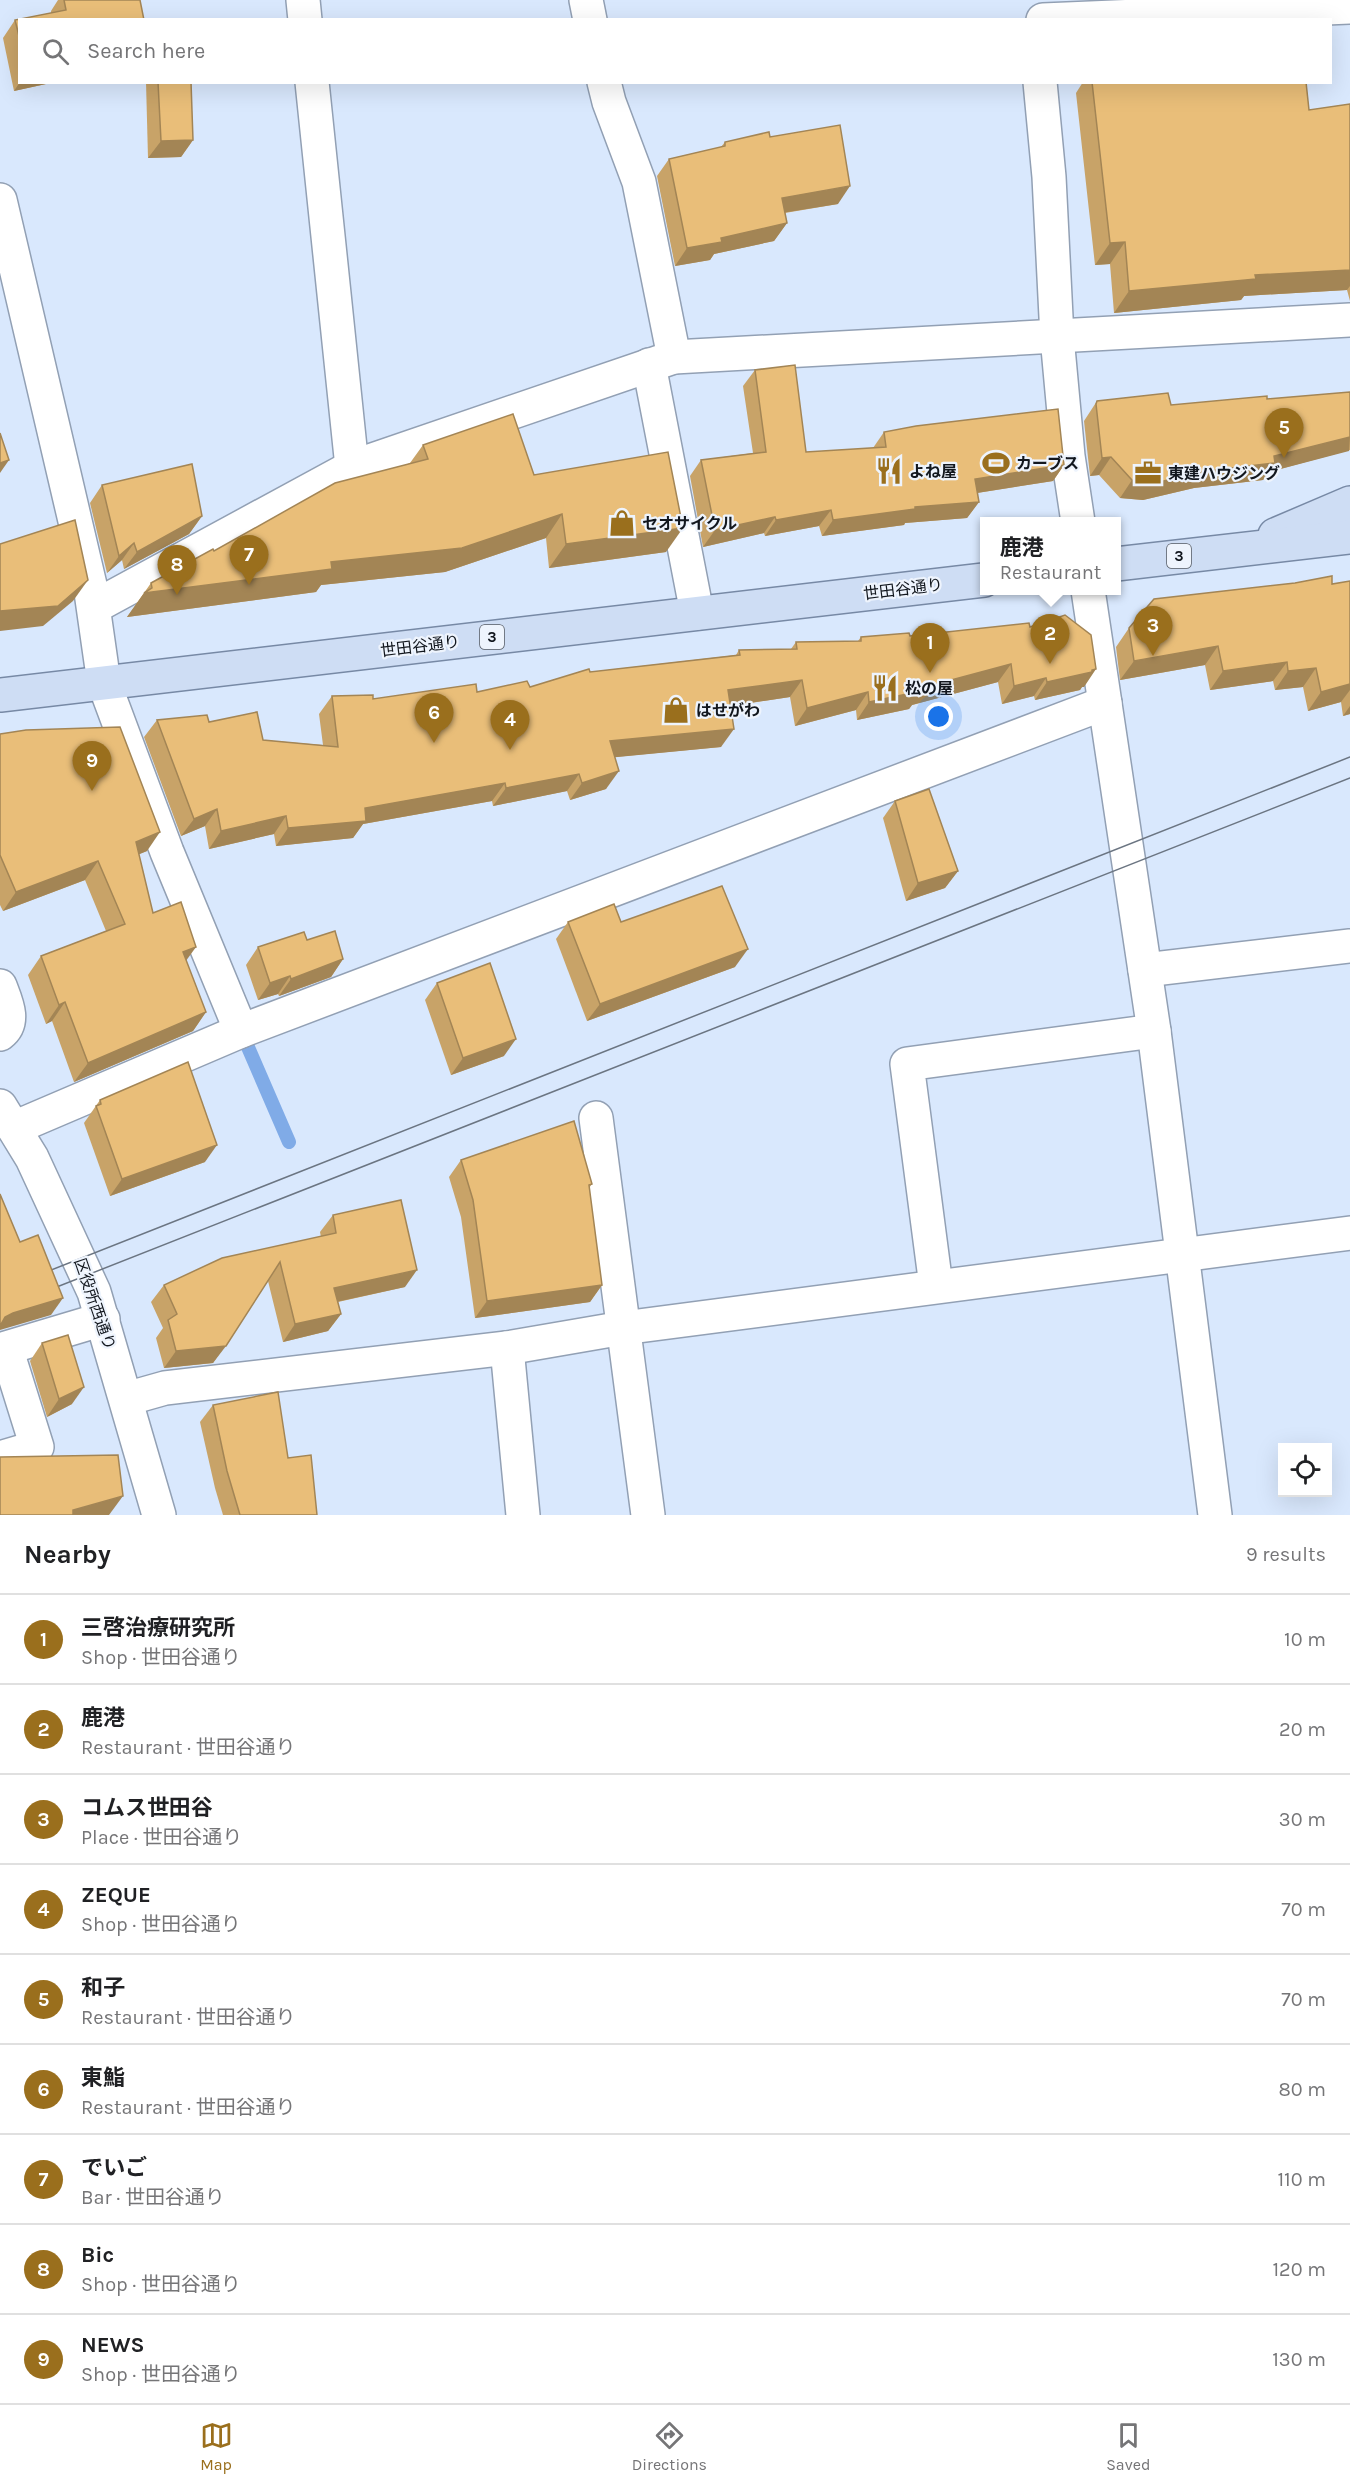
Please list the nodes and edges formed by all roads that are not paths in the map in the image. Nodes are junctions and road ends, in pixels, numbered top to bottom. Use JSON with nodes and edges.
{"nodes":[{"id":1,"x":303,"y":0,"type":"edge"},
{"id":2,"x":586,"y":0,"type":"edge"},
{"id":3,"x":1029,"y":0,"type":"edge"},
{"id":4,"x":1350,"y":6,"type":"edge"},
{"id":5,"x":305,"y":18,"type":"edge"},
{"id":6,"x":590,"y":18,"type":"edge"},
{"id":7,"x":1033,"y":18,"type":"edge"},
{"id":8,"x":1087,"y":18,"type":"edge"},
{"id":9,"x":312,"y":84,"type":"edge"},
{"id":10,"x":604,"y":84,"type":"edge"},
{"id":11,"x":1040,"y":84,"type":"edge"},
{"id":12,"x":0,"y":200,"type":"edge"},
{"id":13,"x":1350,"y":320,"type":"edge"},
{"id":14,"x":1057,"y":337,"type":"junction"},
{"id":15,"x":662,"y":361,"type":"junction"},
{"id":16,"x":352,"y":467,"type":"junction"},
{"id":17,"x":1350,"y":503,"type":"edge"},
{"id":18,"x":1077,"y":517,"type":"edge"},
{"id":19,"x":1350,"y":537,"type":"edge"},
{"id":20,"x":1243,"y":548,"type":"junction"},
{"id":21,"x":1121,"y":563,"type":"edge"},
{"id":22,"x":980,"y":580,"type":"edge"},
{"id":23,"x":1089,"y":595,"type":"edge"},
{"id":24,"x":94,"y":607,"type":"junction"},
{"id":25,"x":697,"y":613,"type":"junction"},
{"id":26,"x":104,"y":682,"type":"junction"},
{"id":27,"x":0,"y":694,"type":"edge"},
{"id":28,"x":1105,"y":703,"type":"junction"},
{"id":29,"x":1350,"y":946,"type":"edge"},
{"id":30,"x":1145,"y":970,"type":"junction"},
{"id":31,"x":0,"y":986,"type":"edge"},
{"id":32,"x":241,"y":1031,"type":"junction"},
{"id":33,"x":1154,"y":1031,"type":"junction"},
{"id":34,"x":0,"y":1034,"type":"edge"},
{"id":35,"x":7,"y":1117,"type":"edge"},
{"id":36,"x":596,"y":1118,"type":"dead end"},
{"id":37,"x":1350,"y":1233,"type":"edge"},
{"id":38,"x":1181,"y":1257,"type":"junction"},
{"id":39,"x":936,"y":1286,"type":"junction"},
{"id":40,"x":103,"y":1319,"type":"junction"},
{"id":41,"x":623,"y":1328,"type":"junction"},
{"id":42,"x":507,"y":1347,"type":"junction"},
{"id":43,"x":126,"y":1400,"type":"junction"},
{"id":44,"x":0,"y":1458,"type":"edge"},
{"id":45,"x":159,"y":1515,"type":"edge"},
{"id":46,"x":524,"y":1515,"type":"edge"},
{"id":47,"x":648,"y":1515,"type":"edge"},
{"id":48,"x":1215,"y":1515,"type":"edge"}],
"edges":[{"from":1,"to":5,"type":"street"},
{"from":2,"to":6,"type":"street"},
{"from":3,"to":7,"type":"street"},
{"from":4,"to":8,"type":"street"},
{"from":9,"to":16,"type":"street"},
{"from":10,"to":15,"type":"street"},
{"from":11,"to":14,"type":"street"},
{"from":12,"to":24,"type":"street"},
{"from":13,"to":14,"type":"street"},
{"from":14,"to":15,"type":"street"},
{"from":14,"to":18,"type":"street"},
{"from":15,"to":16,"type":"street"},
{"from":15,"to":25,"type":"street"},
{"from":16,"to":24,"type":"street"},
{"from":17,"to":20,"type":"main road"},
{"from":19,"to":20,"type":"main road","number":"3"},
{"from":20,"to":21,"type":"main road","number":"3"},
{"from":22,"to":25,"type":"main road","name":"世田谷通り","number":"3"},
{"from":23,"to":28,"type":"street"},
{"from":24,"to":26,"type":"street"},
{"from":25,"to":26,"type":"main road","name":"世田谷通り","number":"3"},
{"from":26,"to":27,"type":"main road","name":"世田谷通り","number":"3"},
{"from":26,"to":32,"type":"street"},
{"from":28,"to":30,"type":"street"},
{"from":28,"to":32,"type":"street"},
{"from":29,"to":30,"type":"street"},
{"from":30,"to":33,"type":"street"},
{"from":31,"to":34,"type":"street"},
{"from":32,"to":35,"type":"street"},
{"from":33,"to":38,"type":"street"},
{"from":33,"to":39,"type":"street"},
{"from":35,"to":40,"type":"street","name":"区役所西通り"},
{"from":36,"to":41,"type":"street"},
{"from":37,"to":38,"type":"street"},
{"from":38,"to":39,"type":"street"},
{"from":38,"to":48,"type":"street"},
{"from":39,"to":41,"type":"street"},
{"from":40,"to":43,"type":"street","name":"区役所西通り"},
{"from":40,"to":44,"type":"street"},
{"from":41,"to":42,"type":"street"},
{"from":41,"to":47,"type":"street"},
{"from":42,"to":43,"type":"street"},
{"from":42,"to":46,"type":"street"},
{"from":43,"to":45,"type":"street","name":"区役所西通り"}]}
